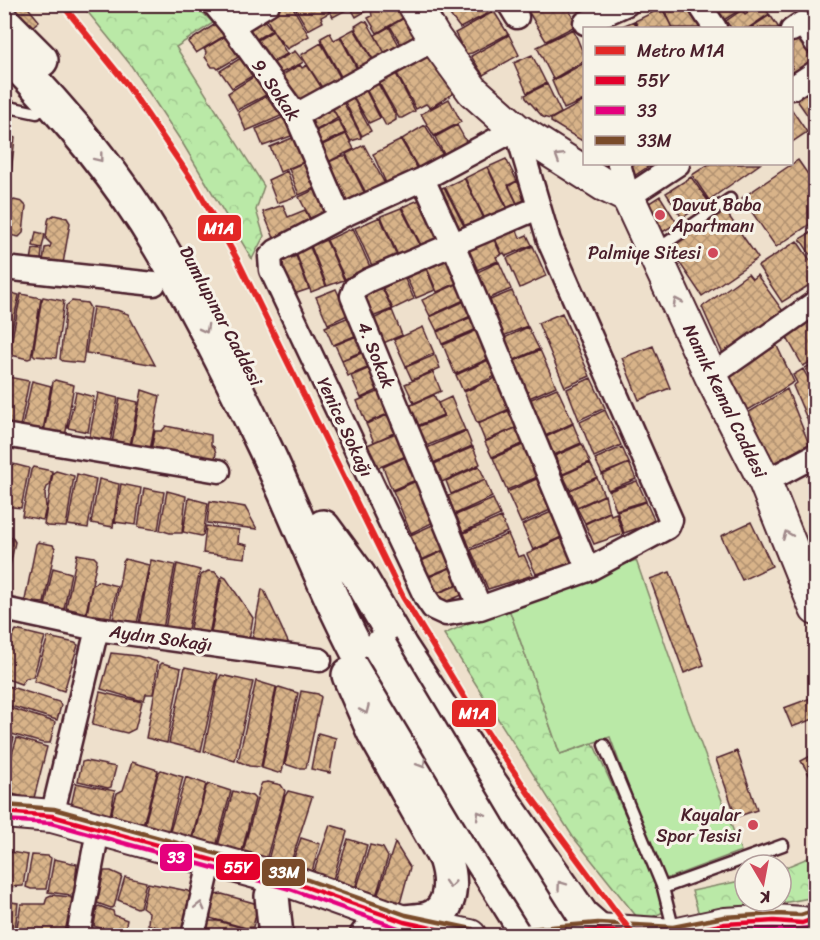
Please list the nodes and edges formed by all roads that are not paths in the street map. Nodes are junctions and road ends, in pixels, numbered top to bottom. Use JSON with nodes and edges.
{"nodes":[{"id":1,"x":214,"y":4,"type":"edge"},
{"id":2,"x":267,"y":4,"type":"edge"},
{"id":3,"x":414,"y":4,"type":"edge"},
{"id":4,"x":627,"y":4,"type":"edge"},
{"id":5,"x":699,"y":4,"type":"edge"},
{"id":6,"x":582,"y":19,"type":"edge"},
{"id":7,"x":4,"y":23,"type":"edge"},
{"id":8,"x":232,"y":26,"type":"junction"},
{"id":9,"x":797,"y":26,"type":"edge"},
{"id":10,"x":715,"y":27,"type":"edge"},
{"id":11,"x":435,"y":39,"type":"junction"},
{"id":12,"x":816,"y":43,"type":"edge"},
{"id":13,"x":4,"y":51,"type":"edge"},
{"id":14,"x":816,"y":72,"type":"edge"},
{"id":15,"x":793,"y":87,"type":"edge"},
{"id":16,"x":4,"y":106,"type":"edge"},
{"id":17,"x":38,"y":113,"type":"dead end"},
{"id":18,"x":296,"y":115,"type":"junction"},
{"id":19,"x":516,"y":129,"type":"junction"},
{"id":20,"x":620,"y":165,"type":"edge"},
{"id":21,"x":676,"y":165,"type":"edge"},
{"id":22,"x":423,"y":179,"type":"junction"},
{"id":23,"x":628,"y":197,"type":"junction"},
{"id":24,"x":730,"y":199,"type":"dead end"},
{"id":25,"x":538,"y":208,"type":"junction"},
{"id":26,"x":340,"y":217,"type":"junction"},
{"id":27,"x":453,"y":244,"type":"junction"},
{"id":28,"x":653,"y":251,"type":"junction"},
{"id":29,"x":4,"y":268,"type":"edge"},
{"id":30,"x":154,"y":284,"type":"dead end"},
{"id":31,"x":816,"y":302,"type":"edge"},
{"id":32,"x":711,"y":376,"type":"junction"},
{"id":33,"x":4,"y":435,"type":"edge"},
{"id":34,"x":816,"y":455,"type":"edge"},
{"id":35,"x":219,"y":471,"type":"dead end"},
{"id":36,"x":765,"y":482,"type":"junction"},
{"id":37,"x":318,"y":541,"type":"junction"},
{"id":38,"x":588,"y":570,"type":"junction"},
{"id":39,"x":480,"y":608,"type":"junction"},
{"id":40,"x":4,"y":609,"type":"edge"},
{"id":41,"x":816,"y":609,"type":"edge"},
{"id":42,"x":97,"y":629,"type":"junction"},
{"id":43,"x":371,"y":653,"type":"junction"},
{"id":44,"x":320,"y":660,"type":"dead end"},
{"id":45,"x":604,"y":745,"type":"dead end"},
{"id":46,"x":4,"y":812,"type":"edge"},
{"id":47,"x":52,"y":816,"type":"junction"},
{"id":48,"x":4,"y":830,"type":"edge"},
{"id":49,"x":783,"y":844,"type":"dead end"},
{"id":50,"x":95,"y":846,"type":"junction"},
{"id":51,"x":207,"y":876,"type":"junction"},
{"id":52,"x":663,"y":888,"type":"junction"},
{"id":53,"x":272,"y":896,"type":"junction"},
{"id":54,"x":812,"y":928,"type":"edge"},
{"id":55,"x":413,"y":929,"type":"edge"},
{"id":56,"x":598,"y":930,"type":"junction"},
{"id":57,"x":371,"y":935,"type":"edge"},
{"id":58,"x":675,"y":935,"type":"edge"},
{"id":59,"x":78,"y":936,"type":"edge"},
{"id":60,"x":193,"y":936,"type":"edge"},
{"id":61,"x":276,"y":936,"type":"edge"},
{"id":62,"x":470,"y":936,"type":"edge"},
{"id":63,"x":529,"y":936,"type":"edge"},
{"id":64,"x":556,"y":936,"type":"edge"},
{"id":65,"x":763,"y":936,"type":"edge"}],
"edges":[{"from":1,"to":8,"type":"street","name":"9. Sokak"},
{"from":2,"to":8,"type":"street"},
{"from":3,"to":11,"type":"main road"},
{"from":4,"to":6,"type":"street"},
{"from":5,"to":10,"type":"street"},
{"from":7,"to":37,"type":"main road","name":"Dumlupınar Caddesi"},
{"from":8,"to":18,"type":"street","name":"9. Sokak"},
{"from":9,"to":12,"type":"street"},
{"from":11,"to":18,"type":"street"},
{"from":11,"to":19,"type":"main road"},
{"from":13,"to":37,"type":"main road","name":"Dumlupınar Caddesi","one_way":true},
{"from":14,"to":15,"type":"street"},
{"from":16,"to":17,"type":"lane"},
{"from":18,"to":26,"type":"street","name":"9. Sokak"},
{"from":19,"to":22,"type":"street","name":"Yenice Sokağı"},
{"from":23,"to":19,"type":"main road","one_way":true},
{"from":19,"to":25,"type":"street"},
{"from":20,"to":23,"type":"street"},
{"from":21,"to":23,"type":"street"},
{"from":22,"to":26,"type":"street","name":"Yenice Sokağı"},
{"from":22,"to":27,"type":"street"},
{"from":23,"to":28,"type":"main road","name":"Namık Kemal Caddesi"},
{"from":24,"to":28,"type":"lane"},
{"from":25,"to":27,"type":"street","name":"4. Sokak"},
{"from":25,"to":38,"type":"street","name":"Yenice Sokağı"},
{"from":26,"to":39,"type":"street","name":"Yenice Sokağı"},
{"from":27,"to":38,"type":"street"},
{"from":27,"to":39,"type":"street","name":"4. Sokak"},
{"from":32,"to":28,"type":"main road","name":"Namık Kemal Caddesi","one_way":true},
{"from":29,"to":30,"type":"street"},
{"from":31,"to":32,"type":"street"},
{"from":32,"to":36,"type":"main road","name":"Namık Kemal Caddesi"},
{"from":33,"to":35,"type":"street"},
{"from":34,"to":36,"type":"street"},
{"from":41,"to":36,"type":"main road","name":"Namık Kemal Caddesi","one_way":true},
{"from":37,"to":43,"type":"main road","name":"Dumlupınar Caddesi"},
{"from":37,"to":55,"type":"main road","one_way":true},
{"from":56,"to":37,"type":"main road","one_way":true},
{"from":38,"to":39,"type":"street","name":"Yenice Sokağı"},
{"from":40,"to":42,"type":"street","name":"Aydın Sokağı"},
{"from":42,"to":44,"type":"street","name":"Aydın Sokağı"},
{"from":42,"to":47,"type":"street"},
{"from":43,"to":63,"type":"main road","one_way":true},
{"from":64,"to":43,"type":"main road","one_way":true,"bridge":true},
{"from":45,"to":52,"type":"lane"},
{"from":46,"to":47,"type":"main road"},
{"from":47,"to":55,"type":"main road"},
{"from":48,"to":50,"type":"main road"},
{"from":49,"to":52,"type":"lane"},
{"from":50,"to":51,"type":"main road"},
{"from":50,"to":59,"type":"street"},
{"from":51,"to":53,"type":"main road"},
{"from":60,"to":51,"type":"street","one_way":true},
{"from":52,"to":58,"type":"lane"},
{"from":53,"to":57,"type":"main road"},
{"from":53,"to":61,"type":"main road"},
{"from":54,"to":58,"type":"main road"},
{"from":54,"to":65,"type":"main road"},
{"from":55,"to":62,"type":"main road"},
{"from":56,"to":58,"type":"main road"},
{"from":56,"to":63,"type":"main road"}]}
